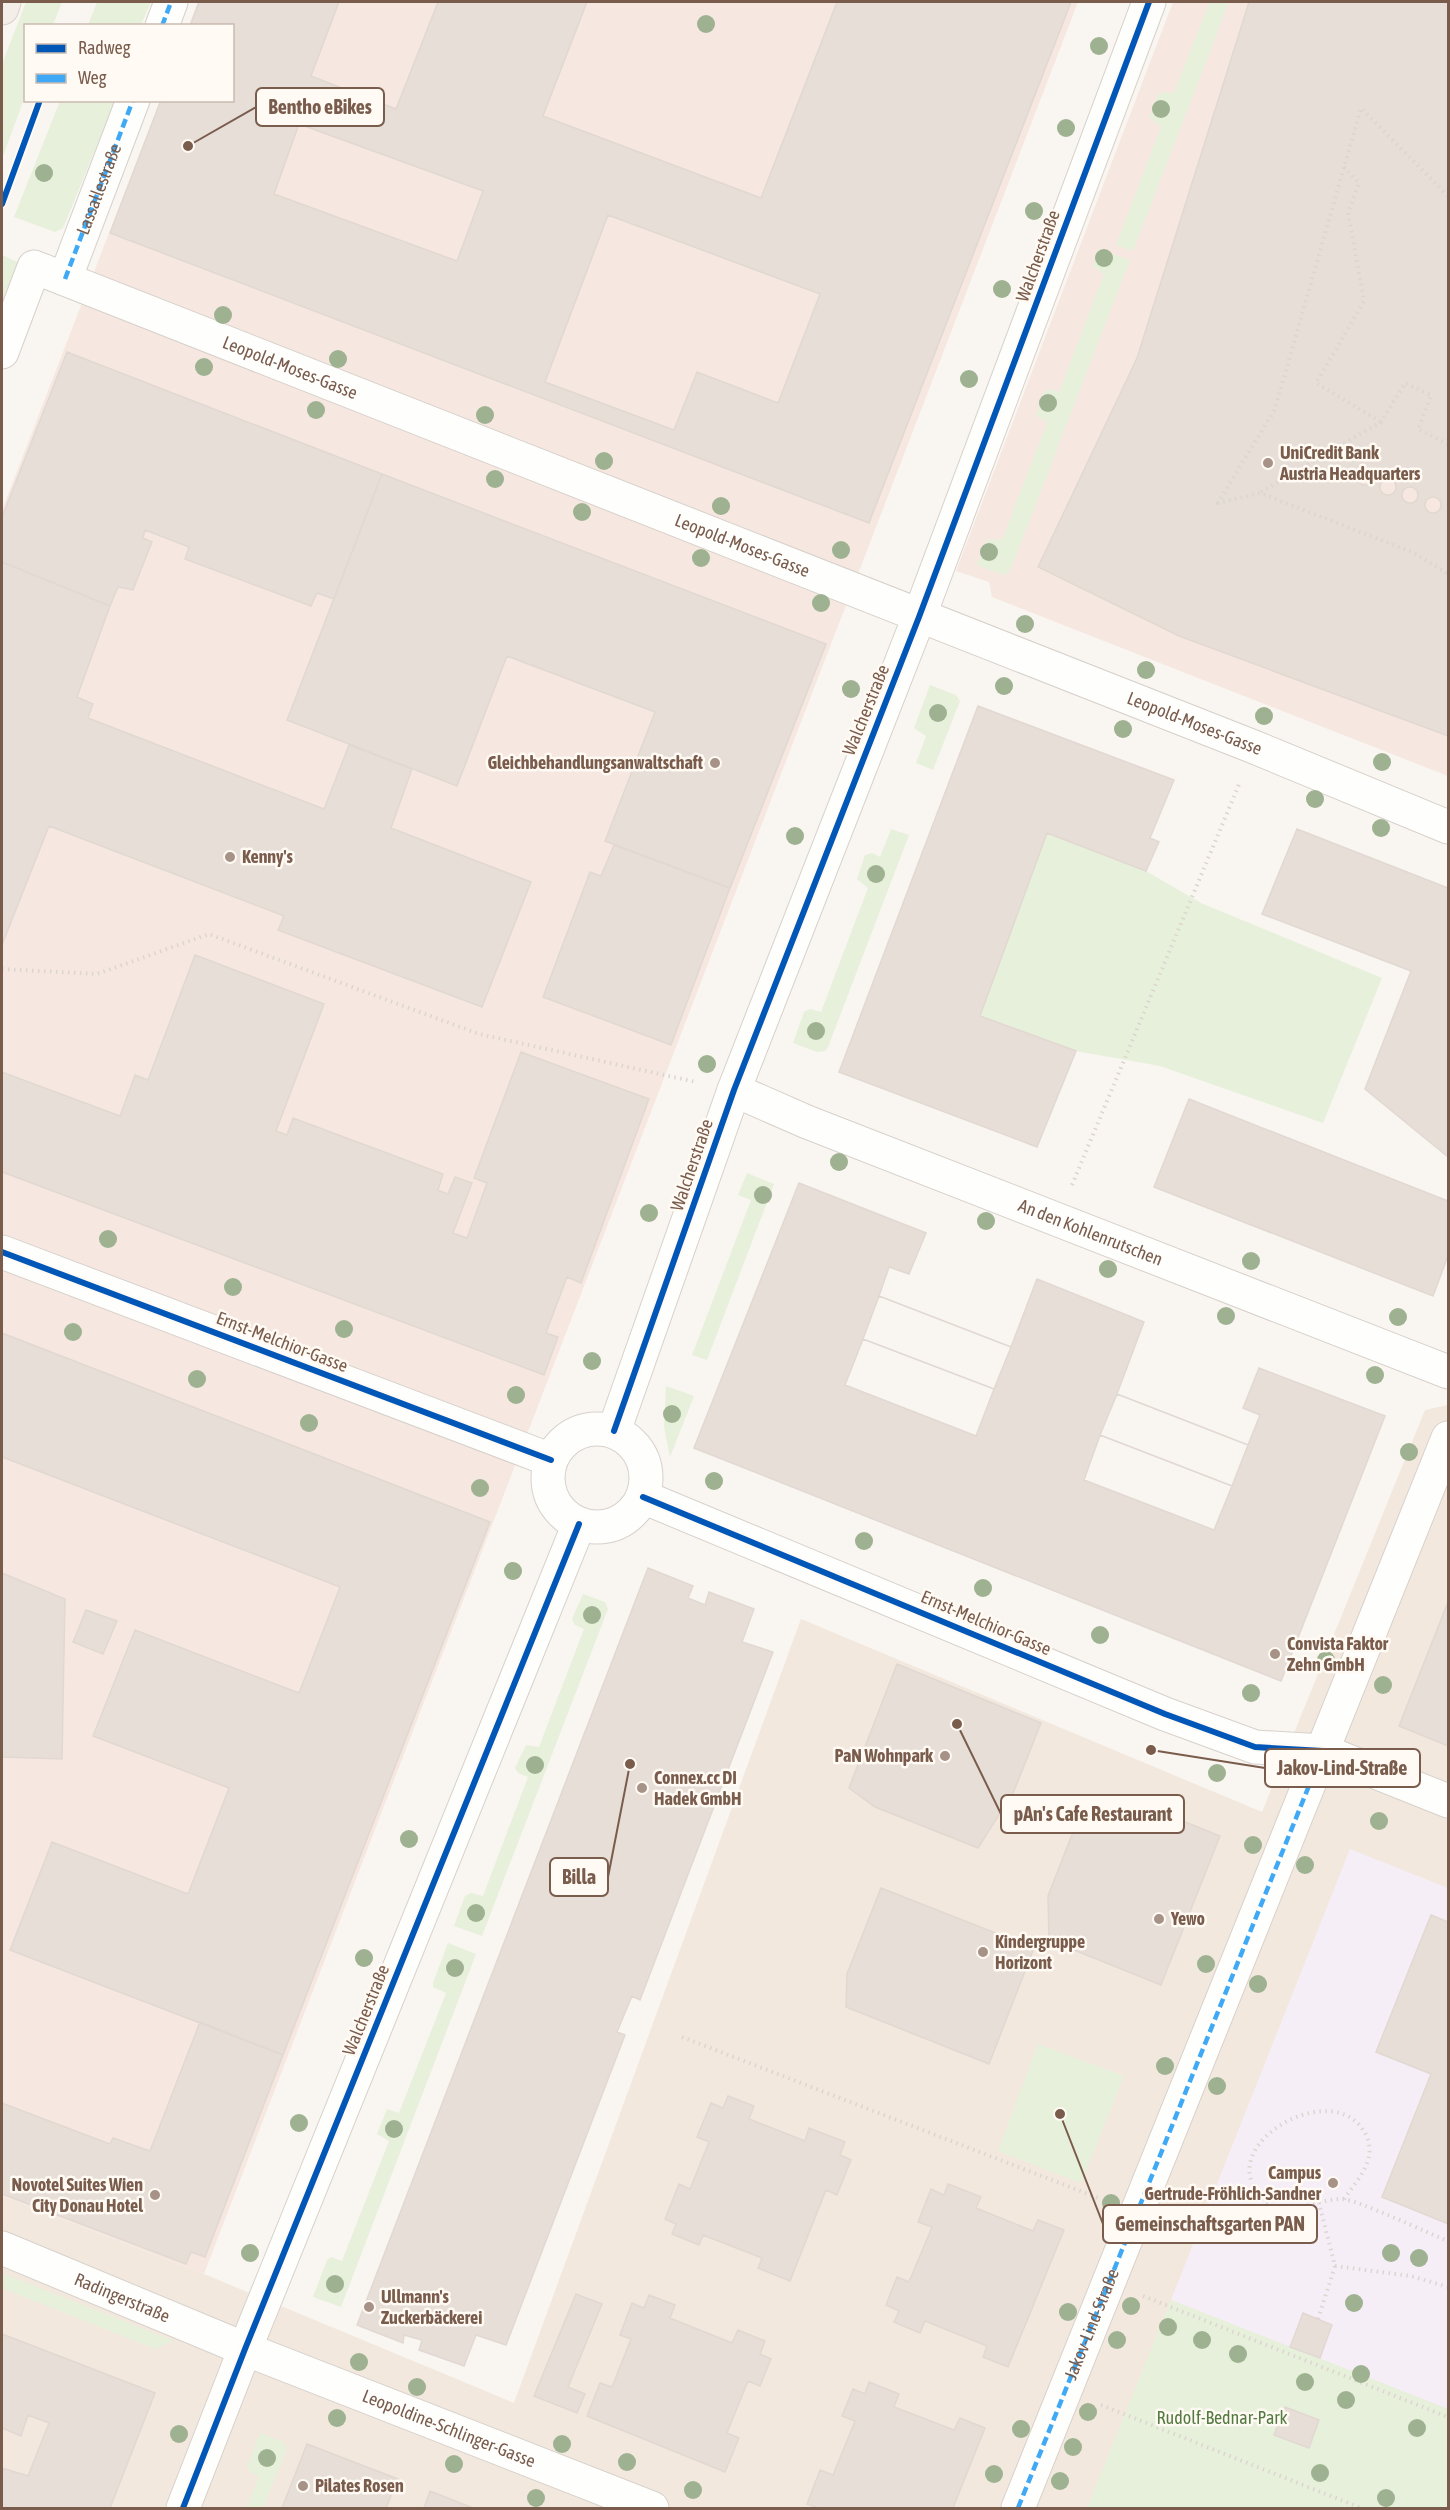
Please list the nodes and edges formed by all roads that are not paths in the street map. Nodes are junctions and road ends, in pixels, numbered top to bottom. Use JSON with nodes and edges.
{"nodes":[{"id":1,"x":4,"y":2,"type":"edge"},
{"id":2,"x":171,"y":2,"type":"edge"},
{"id":3,"x":1149,"y":2,"type":"edge"},
{"id":4,"x":2,"y":8,"type":"edge"},
{"id":5,"x":163,"y":24,"type":"edge"},
{"id":6,"x":132,"y":102,"type":"edge"},
{"id":7,"x":64,"y":279,"type":"junction"},
{"id":8,"x":2,"y":352,"type":"edge"},
{"id":9,"x":920,"y":617,"type":"junction"},
{"id":10,"x":1449,"y":827,"type":"edge"},
{"id":11,"x":734,"y":1090,"type":"junction"},
{"id":12,"x":2,"y":1252,"type":"edge"},
{"id":13,"x":1449,"y":1372,"type":"edge"},
{"id":14,"x":614,"y":1431,"type":"junction"},
{"id":15,"x":1449,"y":1438,"type":"edge"},
{"id":16,"x":551,"y":1460,"type":"junction"},
{"id":17,"x":643,"y":1497,"type":"junction"},
{"id":18,"x":579,"y":1524,"type":"junction"},
{"id":19,"x":1323,"y":1752,"type":"junction"},
{"id":20,"x":1449,"y":1801,"type":"edge"},
{"id":21,"x":2,"y":2248,"type":"edge"},
{"id":22,"x":245,"y":2349,"type":"junction"},
{"id":23,"x":183,"y":2508,"type":"edge"},
{"id":24,"x":652,"y":2508,"type":"edge"},
{"id":25,"x":1018,"y":2508,"type":"edge"}],
"edges":[{"from":1,"to":4,"type":"main road"},
{"from":2,"to":5,"type":"street"},
{"from":3,"to":9,"type":"street","name":"Walcherstraße"},
{"from":6,"to":7,"type":"street","name":"Lassallestraße"},
{"from":7,"to":8,"type":"street","name":"Leopold-Moses-Gasse"},
{"from":7,"to":9,"type":"street","name":"Leopold-Moses-Gasse"},
{"from":9,"to":10,"type":"street","name":"Leopold-Moses-Gasse"},
{"from":9,"to":11,"type":"street","name":"Walcherstraße"},
{"from":11,"to":13,"type":"street","name":"An den Kohlenrutschen"},
{"from":11,"to":14,"type":"street","name":"Walcherstraße"},
{"from":12,"to":16,"type":"street","name":"Ernst-Melchior-Gasse"},
{"from":14,"to":16,"type":"street"},
{"from":14,"to":17,"type":"street"},
{"from":15,"to":19,"type":"street","name":"Jakov-Lind-Straße"},
{"from":16,"to":18,"type":"street"},
{"from":17,"to":18,"type":"street"},
{"from":17,"to":19,"type":"street","name":"Ernst-Melchior-Gasse"},
{"from":18,"to":22,"type":"street","name":"Walcherstraße"},
{"from":19,"to":20,"type":"street","name":"Ernst-Melchior-Gasse"},
{"from":19,"to":25,"type":"street","name":"Jakov-Lind-Straße"},
{"from":21,"to":22,"type":"street","name":"Radingerstraße"},
{"from":22,"to":23,"type":"street","name":"Walcherstraße"},
{"from":22,"to":24,"type":"street","name":"Leopoldine-Schlinger-Gasse"}]}
